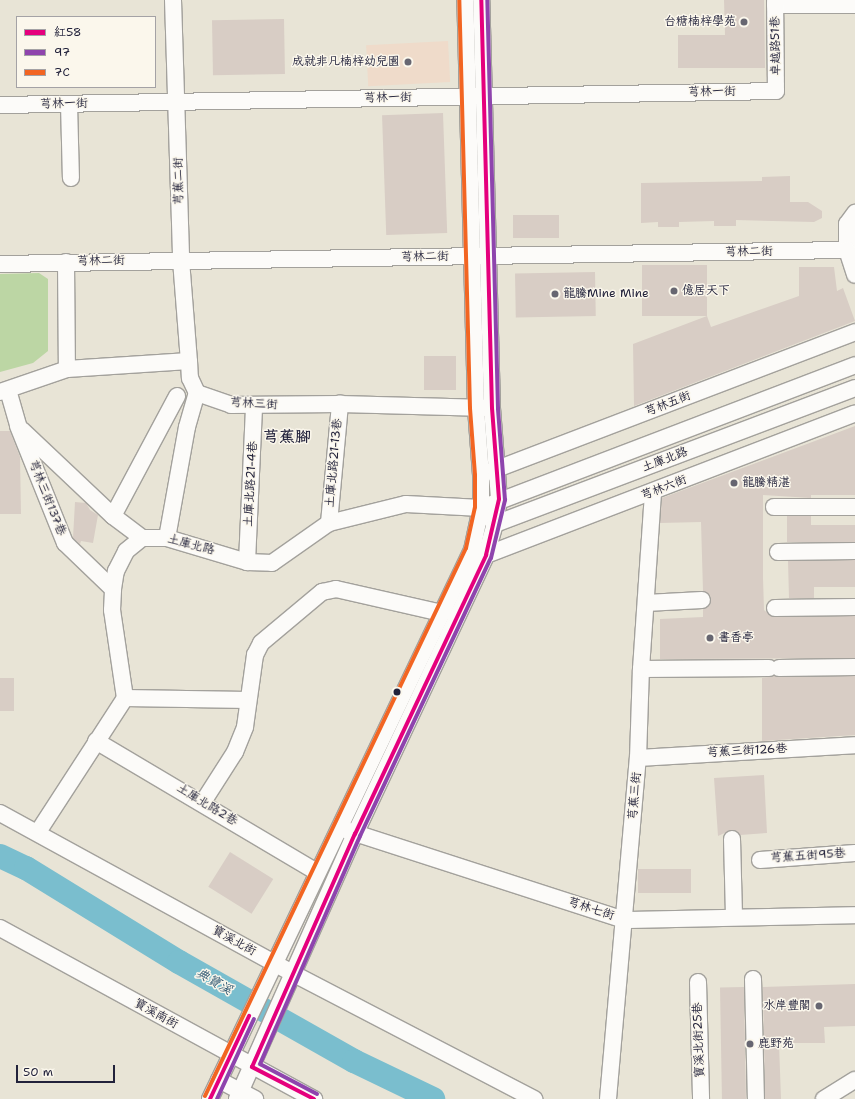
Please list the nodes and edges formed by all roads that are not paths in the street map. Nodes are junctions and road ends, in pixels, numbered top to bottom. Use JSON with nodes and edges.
{"nodes":[{"id":1,"x":173,"y":0,"type":"edge"},
{"id":2,"x":465,"y":0,"type":"edge"},
{"id":3,"x":481,"y":0,"type":"edge"},
{"id":4,"x":775,"y":3,"type":"edge"},
{"id":5,"x":855,"y":5,"type":"edge"},
{"id":6,"x":776,"y":91,"type":"joint"},
{"id":7,"x":476,"y":96,"type":"junction"},
{"id":8,"x":177,"y":102,"type":"junction"},
{"id":9,"x":69,"y":104,"type":"junction"},
{"id":10,"x":0,"y":105,"type":"edge"},
{"id":11,"x":71,"y":178,"type":"dead end"},
{"id":12,"x":855,"y":213,"type":"edge"},
{"id":13,"x":847,"y":250,"type":"junction"},
{"id":14,"x":480,"y":256,"type":"junction"},
{"id":15,"x":181,"y":260,"type":"junction"},
{"id":16,"x":66,"y":262,"type":"junction"},
{"id":17,"x":0,"y":264,"type":"edge"},
{"id":18,"x":855,"y":275,"type":"edge"},
{"id":19,"x":855,"y":332,"type":"edge"},
{"id":20,"x":190,"y":361,"type":"junction"},
{"id":21,"x":855,"y":365,"type":"edge"},
{"id":22,"x":66,"y":369,"type":"junction"},
{"id":23,"x":855,"y":388,"type":"edge"},
{"id":24,"x":4,"y":391,"type":"edge"},
{"id":25,"x":197,"y":393,"type":"junction"},
{"id":26,"x":177,"y":396,"type":"dead end"},
{"id":27,"x":340,"y":404,"type":"junction"},
{"id":28,"x":254,"y":406,"type":"junction"},
{"id":29,"x":476,"y":408,"type":"junction"},
{"id":30,"x":492,"y":408,"type":"junction"},
{"id":31,"x":855,"y":413,"type":"edge"},
{"id":32,"x":18,"y":426,"type":"junction"},
{"id":33,"x":498,"y":469,"type":"junction"},
{"id":34,"x":481,"y":475,"type":"junction"},
{"id":35,"x":653,"y":492,"type":"junction"},
{"id":36,"x":499,"y":500,"type":"junction"},
{"id":37,"x":774,"y":507,"type":"dead end"},
{"id":38,"x":855,"y":507,"type":"edge"},
{"id":39,"x":480,"y":508,"type":"junction"},
{"id":40,"x":113,"y":516,"type":"junction"},
{"id":41,"x":329,"y":523,"type":"junction"},
{"id":42,"x":495,"y":524,"type":"junction"},
{"id":43,"x":142,"y":538,"type":"junction"},
{"id":44,"x":167,"y":538,"type":"junction"},
{"id":45,"x":855,"y":551,"type":"edge"},
{"id":46,"x":479,"y":552,"type":"junction"},
{"id":47,"x":778,"y":552,"type":"dead end"},
{"id":48,"x":247,"y":562,"type":"junction"},
{"id":49,"x":113,"y":589,"type":"junction"},
{"id":50,"x":702,"y":600,"type":"dead end"},
{"id":51,"x":646,"y":603,"type":"junction"},
{"id":52,"x":855,"y":607,"type":"edge"},
{"id":53,"x":776,"y":608,"type":"dead end"},
{"id":54,"x":442,"y":613,"type":"junction"},
{"id":55,"x":855,"y":667,"type":"edge"},
{"id":56,"x":641,"y":669,"type":"junction"},
{"id":57,"x":125,"y":698,"type":"junction"},
{"id":58,"x":248,"y":700,"type":"junction"},
{"id":59,"x":96,"y":741,"type":"junction"},
{"id":60,"x":855,"y":745,"type":"edge"},
{"id":61,"x":638,"y":758,"type":"junction"},
{"id":62,"x":203,"y":802,"type":"junction"},
{"id":63,"x":0,"y":813,"type":"edge"},
{"id":64,"x":339,"y":827,"type":"junction"},
{"id":65,"x":38,"y":832,"type":"junction"},
{"id":66,"x":355,"y":834,"type":"junction"},
{"id":67,"x":732,"y":840,"type":"dead end"},
{"id":68,"x":855,"y":853,"type":"edge"},
{"id":69,"x":760,"y":860,"type":"dead end"},
{"id":70,"x":317,"y":872,"type":"junction"},
{"id":71,"x":855,"y":915,"type":"edge"},
{"id":72,"x":734,"y":917,"type":"junction"},
{"id":73,"x":625,"y":920,"type":"junction"},
{"id":74,"x":0,"y":928,"type":"edge"},
{"id":75,"x":272,"y":969,"type":"junction"},
{"id":76,"x":292,"y":979,"type":"junction"},
{"id":77,"x":753,"y":979,"type":"dead end"},
{"id":78,"x":698,"y":982,"type":"dead end"},
{"id":79,"x":233,"y":1051,"type":"junction"},
{"id":80,"x":254,"y":1062,"type":"junction"},
{"id":81,"x":219,"y":1080,"type":"junction"},
{"id":82,"x":855,"y":1080,"type":"edge"},
{"id":83,"x":239,"y":1095,"type":"edge"},
{"id":84,"x":210,"y":1099,"type":"edge"},
{"id":85,"x":255,"y":1099,"type":"edge"},
{"id":86,"x":314,"y":1099,"type":"edge"},
{"id":87,"x":534,"y":1099,"type":"edge"},
{"id":88,"x":608,"y":1099,"type":"edge"},
{"id":89,"x":701,"y":1099,"type":"edge"},
{"id":90,"x":756,"y":1099,"type":"edge"},
{"id":91,"x":824,"y":1099,"type":"edge"}],
"edges":[{"from":1,"to":8,"type":"street","name":"芎蕉二街"},
{"from":2,"to":7,"type":"street"},
{"from":3,"to":7,"type":"street"},
{"from":4,"to":5,"type":"street"},
{"from":4,"to":6,"type":"street","name":"卓越路51巷"},
{"from":6,"to":7,"type":"street","name":"芎林一街"},
{"from":7,"to":8,"type":"street","name":"芎林一街"},
{"from":7,"to":14,"type":"street"},
{"from":8,"to":9,"type":"street","name":"芎林一街"},
{"from":8,"to":15,"type":"street","name":"芎蕉二街"},
{"from":9,"to":10,"type":"street","name":"芎林一街"},
{"from":9,"to":11,"type":"street"},
{"from":12,"to":13,"type":"street"},
{"from":13,"to":14,"type":"street","name":"芎林二街"},
{"from":13,"to":18,"type":"street"},
{"from":14,"to":15,"type":"street","name":"芎林二街"},
{"from":14,"to":29,"type":"street"},
{"from":14,"to":30,"type":"street"},
{"from":15,"to":16,"type":"street","name":"芎林二街"},
{"from":15,"to":20,"type":"street","name":"芎蕉二街"},
{"from":16,"to":17,"type":"street","name":"芎林二街"},
{"from":16,"to":22,"type":"street"},
{"from":19,"to":33,"type":"street","name":"芎林五街"},
{"from":20,"to":22,"type":"street"},
{"from":20,"to":25,"type":"street"},
{"from":21,"to":36,"type":"street","name":"土庫北路"},
{"from":22,"to":24,"type":"street"},
{"from":23,"to":42,"type":"street","name":"土庫北路"},
{"from":24,"to":32,"type":"street","name":"芎林三街137巷"},
{"from":25,"to":28,"type":"street","name":"芎林三街"},
{"from":25,"to":44,"type":"street"},
{"from":26,"to":40,"type":"street"},
{"from":27,"to":28,"type":"street","name":"芎林三街"},
{"from":27,"to":29,"type":"street","name":"芎林三街"},
{"from":27,"to":41,"type":"street","name":"土庫北路21-13巷"},
{"from":28,"to":48,"type":"street","name":"土庫北路21-4巷"},
{"from":29,"to":30,"type":"street","name":"芎林三街"},
{"from":29,"to":34,"type":"street"},
{"from":30,"to":33,"type":"street"},
{"from":31,"to":35,"type":"street","name":"芎林六街"},
{"from":32,"to":40,"type":"street"},
{"from":32,"to":49,"type":"street","name":"芎林三街137巷"},
{"from":33,"to":34,"type":"street","name":"芎林五街"},
{"from":33,"to":36,"type":"street"},
{"from":34,"to":39,"type":"street"},
{"from":35,"to":46,"type":"street","name":"芎林六街"},
{"from":35,"to":51,"type":"street","name":"芎蕉三街"},
{"from":36,"to":39,"type":"street","name":"土庫北路"},
{"from":36,"to":42,"type":"street"},
{"from":37,"to":38,"type":"street"},
{"from":39,"to":41,"type":"street","name":"土庫北路"},
{"from":39,"to":42,"type":"street"},
{"from":39,"to":46,"type":"street"},
{"from":40,"to":43,"type":"street"},
{"from":41,"to":48,"type":"street","name":"土庫北路"},
{"from":42,"to":46,"type":"street"},
{"from":43,"to":44,"type":"street","name":"土庫北路"},
{"from":43,"to":49,"type":"street"},
{"from":44,"to":48,"type":"street","name":"土庫北路"},
{"from":45,"to":47,"type":"street"},
{"from":46,"to":54,"type":"street"},
{"from":46,"to":66,"type":"street"},
{"from":49,"to":57,"type":"street"},
{"from":50,"to":51,"type":"street"},
{"from":51,"to":56,"type":"street","name":"芎蕉三街"},
{"from":52,"to":53,"type":"street"},
{"from":54,"to":58,"type":"street"},
{"from":54,"to":64,"type":"street"},
{"from":55,"to":56,"type":"street"},
{"from":56,"to":61,"type":"street","name":"芎蕉三街"},
{"from":57,"to":58,"type":"street"},
{"from":57,"to":59,"type":"street"},
{"from":58,"to":62,"type":"street"},
{"from":59,"to":62,"type":"street","name":"土庫北路2巷"},
{"from":59,"to":65,"type":"street"},
{"from":60,"to":61,"type":"street","name":"芎蕉三街126巷"},
{"from":61,"to":73,"type":"street","name":"芎蕉三街"},
{"from":62,"to":70,"type":"street","name":"土庫北路2巷"},
{"from":63,"to":65,"type":"street","name":"寶溪北街"},
{"from":64,"to":66,"type":"street","name":"芎林七街"},
{"from":64,"to":70,"type":"street"},
{"from":65,"to":75,"type":"street","name":"寶溪北街"},
{"from":66,"to":73,"type":"street","name":"芎林七街"},
{"from":66,"to":76,"type":"street"},
{"from":67,"to":72,"type":"street"},
{"from":68,"to":69,"type":"street","name":"芎蕉五街95巷"},
{"from":70,"to":75,"type":"street"},
{"from":71,"to":72,"type":"street","name":"芎林七街"},
{"from":72,"to":73,"type":"street","name":"芎林七街"},
{"from":73,"to":88,"type":"street","name":"芎蕉三街"},
{"from":74,"to":79,"type":"street","name":"寶溪南街"},
{"from":75,"to":76,"type":"street","name":"寶溪北街"},
{"from":75,"to":79,"type":"street"},
{"from":76,"to":80,"type":"street"},
{"from":76,"to":87,"type":"street","name":"寶溪北街"},
{"from":77,"to":90,"type":"street"},
{"from":78,"to":89,"type":"street","name":"寶溪北街25巷"},
{"from":79,"to":80,"type":"street","name":"寶溪南街"},
{"from":79,"to":81,"type":"street"},
{"from":80,"to":83,"type":"street"},
{"from":80,"to":86,"type":"street","name":"寶溪南街"},
{"from":81,"to":83,"type":"street"},
{"from":81,"to":84,"type":"street"},
{"from":82,"to":91,"type":"street"},
{"from":83,"to":85,"type":"street"}]}
